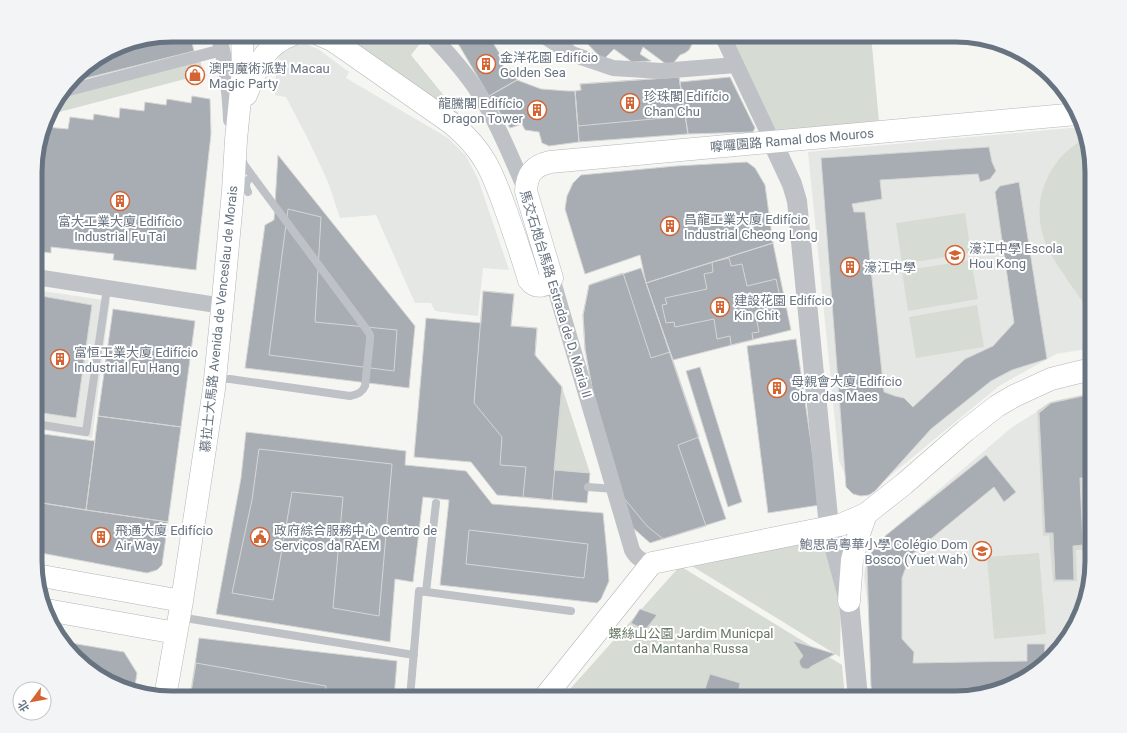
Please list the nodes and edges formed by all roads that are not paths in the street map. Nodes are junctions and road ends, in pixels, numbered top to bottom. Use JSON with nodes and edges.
{"nodes":[{"id":1,"x":220,"y":42,"type":"edge"},
{"id":2,"x":242,"y":42,"type":"edge"},
{"id":3,"x":278,"y":42,"type":"edge"},
{"id":4,"x":336,"y":42,"type":"edge"},
{"id":5,"x":438,"y":42,"type":"edge"},
{"id":6,"x":554,"y":42,"type":"edge"},
{"id":7,"x":725,"y":42,"type":"edge"},
{"id":8,"x":736,"y":65,"type":"junction"},
{"id":9,"x":72,"y":89,"type":"edge"},
{"id":10,"x":239,"y":113,"type":"junction"},
{"id":11,"x":1071,"y":114,"type":"edge"},
{"id":12,"x":236,"y":140,"type":"junction"},
{"id":13,"x":772,"y":141,"type":"junction"},
{"id":14,"x":254,"y":178,"type":"junction"},
{"id":15,"x":240,"y":192,"type":"junction"},
{"id":16,"x":526,"y":192,"type":"junction"},
{"id":17,"x":42,"y":278,"type":"edge"},
{"id":18,"x":552,"y":278,"type":"junction"},
{"id":19,"x":108,"y":288,"type":"junction"},
{"id":20,"x":223,"y":306,"type":"junction"},
{"id":21,"x":1085,"y":371,"type":"edge"},
{"id":22,"x":214,"y":389,"type":"junction"},
{"id":23,"x":42,"y":425,"type":"edge"},
{"id":24,"x":588,"y":487,"type":"dead end"},
{"id":25,"x":614,"y":489,"type":"junction"},
{"id":26,"x":436,"y":503,"type":"dead end"},
{"id":27,"x":866,"y":514,"type":"junction"},
{"id":28,"x":829,"y":527,"type":"junction"},
{"id":29,"x":652,"y":563,"type":"junction"},
{"id":30,"x":43,"y":577,"type":"edge"},
{"id":31,"x":426,"y":592,"type":"junction"},
{"id":32,"x":849,"y":601,"type":"junction"},
{"id":33,"x":52,"y":610,"type":"edge"},
{"id":34,"x":571,"y":611,"type":"dead end"},
{"id":35,"x":179,"y":617,"type":"junction"},
{"id":36,"x":414,"y":655,"type":"junction"},
{"id":37,"x":166,"y":691,"type":"edge"},
{"id":38,"x":411,"y":691,"type":"edge"},
{"id":39,"x":550,"y":691,"type":"edge"},
{"id":40,"x":857,"y":691,"type":"edge"}],
"edges":[{"from":1,"to":9,"type":"street"},
{"from":1,"to":15,"type":"street"},
{"from":2,"to":10,"type":"main road","name":"慕拉士大馬路 Avenida de Venceslau de Morais"},
{"from":3,"to":10,"type":"main road"},
{"from":4,"to":18,"type":"main road"},
{"from":5,"to":16,"type":"street","name":"馬交石炮台馬路 Estrada de D. Maria II"},
{"from":6,"to":8,"type":"street"},
{"from":7,"to":8,"type":"street"},
{"from":8,"to":13,"type":"street"},
{"from":10,"to":12,"type":"main road","name":"慕拉士大馬路 Avenida de Venceslau de Morais"},
{"from":11,"to":13,"type":"main road","name":"嚤囉園路 Ramal dos Mouros"},
{"from":12,"to":14,"type":"lane"},
{"from":12,"to":15,"type":"main road","name":"慕拉士大馬路 Avenida de Venceslau de Morais"},
{"from":13,"to":16,"type":"main road","name":"嚤囉園路 Ramal dos Mouros"},
{"from":13,"to":28,"type":"street"},
{"from":14,"to":15,"type":"lane"},
{"from":14,"to":22,"type":"lane"},
{"from":15,"to":20,"type":"main road","name":"慕拉士大馬路 Avenida de Venceslau de Morais"},
{"from":16,"to":18,"type":"main road","name":"馬交石炮台馬路 Estrada de D. Maria II"},
{"from":17,"to":19,"type":"street"},
{"from":18,"to":25,"type":"street","name":"馬交石炮台馬路 Estrada de D. Maria II"},
{"from":19,"to":20,"type":"street"},
{"from":19,"to":23,"type":"lane"},
{"from":20,"to":22,"type":"main road","name":"慕拉士大馬路 Avenida de Venceslau de Morais"},
{"from":21,"to":27,"type":"main road"},
{"from":22,"to":35,"type":"main road","name":"慕拉士大馬路 Avenida de Venceslau de Morais"},
{"from":24,"to":25,"type":"lane"},
{"from":25,"to":29,"type":"street","name":"馬交石炮台馬路 Estrada de D. Maria II"},
{"from":26,"to":31,"type":"lane"},
{"from":27,"to":28,"type":"main road"},
{"from":27,"to":32,"type":"main road"},
{"from":28,"to":29,"type":"main road"},
{"from":28,"to":32,"type":"street"},
{"from":29,"to":39,"type":"main road"},
{"from":30,"to":35,"type":"main road"},
{"from":31,"to":34,"type":"lane"},
{"from":31,"to":36,"type":"lane"},
{"from":32,"to":40,"type":"street"},
{"from":33,"to":35,"type":"main road"},
{"from":35,"to":36,"type":"lane"},
{"from":35,"to":37,"type":"main road","name":"慕拉士大馬路 Avenida de Venceslau de Morais"},
{"from":36,"to":38,"type":"lane"}]}
